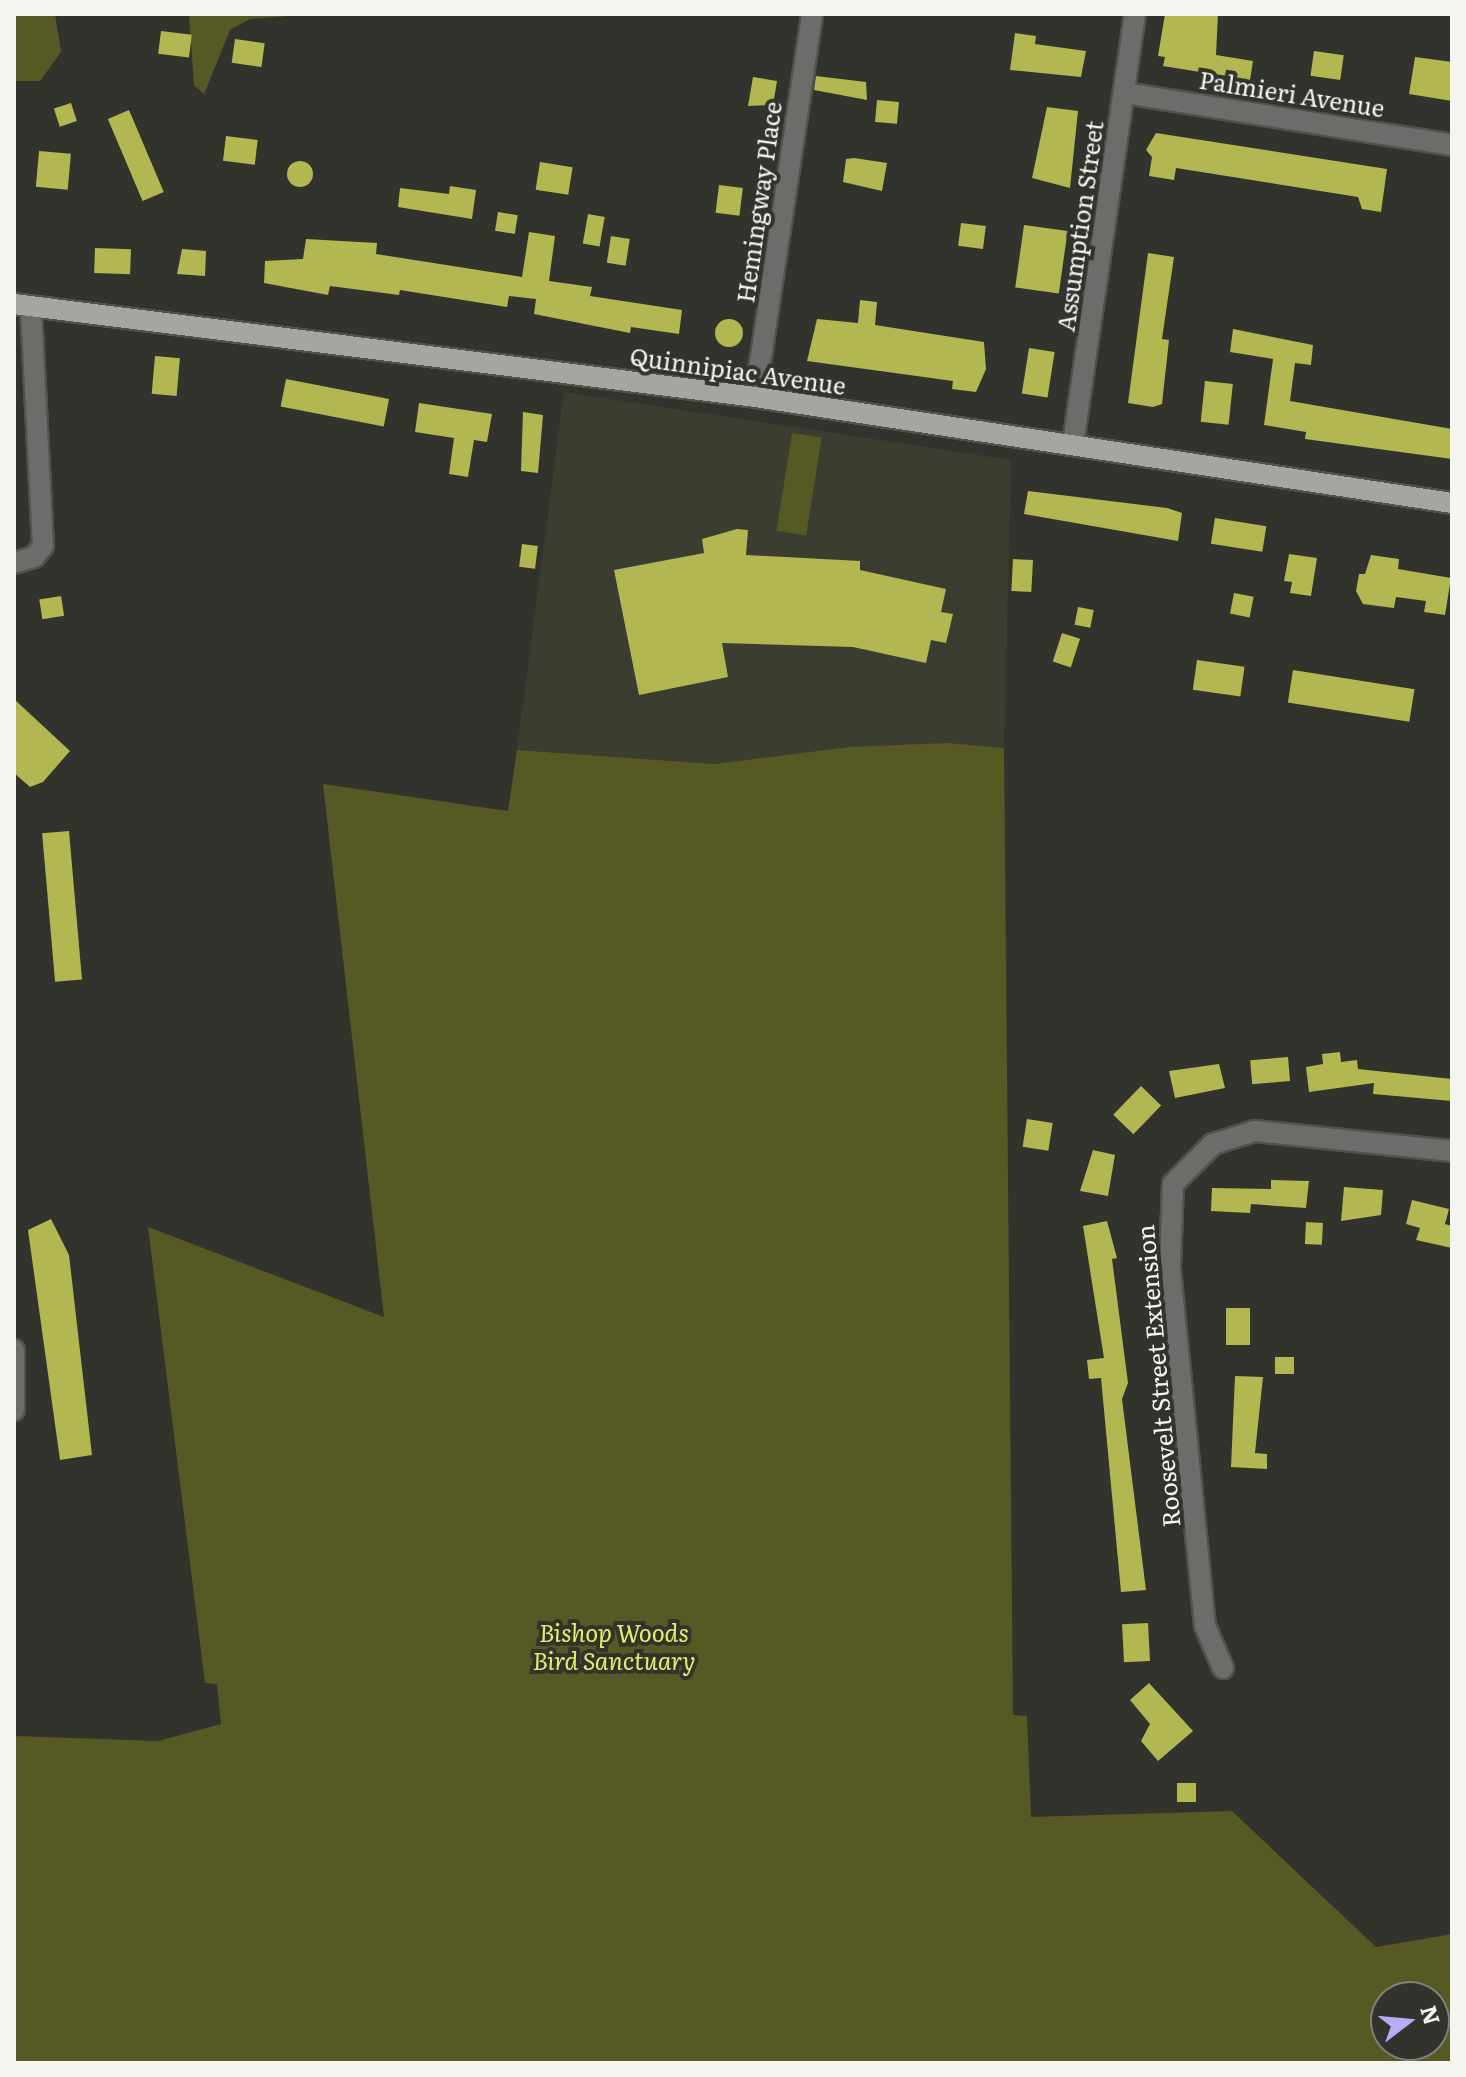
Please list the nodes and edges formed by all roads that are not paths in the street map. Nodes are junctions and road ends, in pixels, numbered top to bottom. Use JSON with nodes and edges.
{"nodes":[{"id":1,"x":812,"y":14,"type":"edge"},
{"id":2,"x":1135,"y":14,"type":"edge"},
{"id":3,"x":1124,"y":93,"type":"junction"},
{"id":4,"x":1452,"y":145,"type":"edge"},
{"id":5,"x":22,"y":305,"type":"edge"},
{"id":6,"x":755,"y":397,"type":"junction"},
{"id":7,"x":1073,"y":444,"type":"junction"},
{"id":8,"x":1452,"y":503,"type":"edge"},
{"id":9,"x":14,"y":563,"type":"edge"},
{"id":10,"x":1452,"y":1151,"type":"edge"},
{"id":11,"x":14,"y":1350,"type":"edge"},
{"id":12,"x":14,"y":1410,"type":"edge"},
{"id":13,"x":1223,"y":1668,"type":"dead end"}],
"edges":[{"from":1,"to":6,"type":"street","name":"Hemingway Place"},
{"from":2,"to":3,"type":"street","name":"Assumption Street"},
{"from":3,"to":4,"type":"street","name":"Palmieri Avenue"},
{"from":3,"to":7,"type":"street","name":"Assumption Street"},
{"from":5,"to":6,"type":"main road","name":"Quinnipiac Avenue"},
{"from":5,"to":9,"type":"street"},
{"from":6,"to":7,"type":"main road","name":"Quinnipiac Avenue"},
{"from":7,"to":8,"type":"main road","name":"Quinnipiac Avenue"},
{"from":10,"to":13,"type":"street","name":"Roosevelt Street Extension"},
{"from":11,"to":12,"type":"street"}]}
